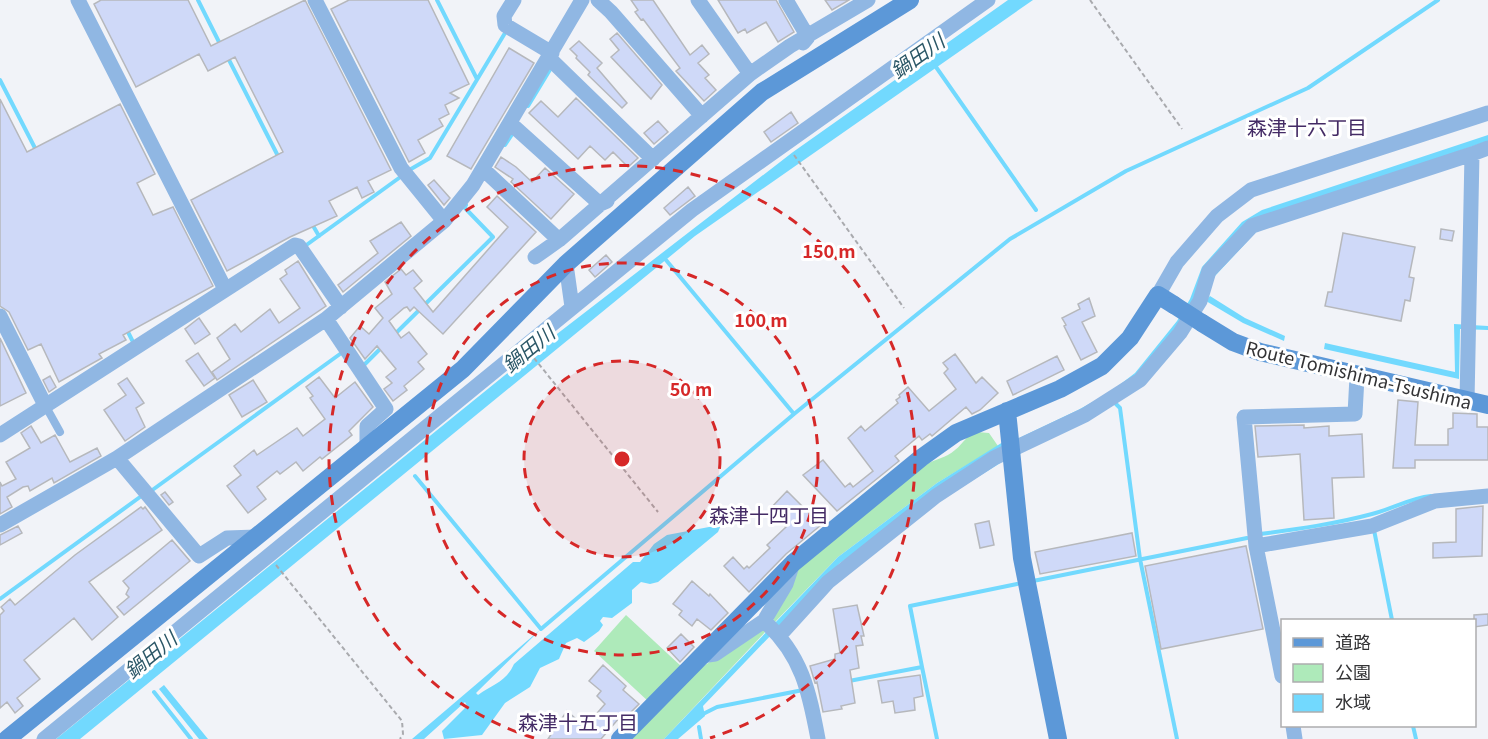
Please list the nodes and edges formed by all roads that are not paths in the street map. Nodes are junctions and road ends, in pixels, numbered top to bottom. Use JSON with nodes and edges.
{"nodes":[{"id":1,"x":78,"y":0,"type":"edge"},
{"id":2,"x":315,"y":0,"type":"edge"},
{"id":3,"x":514,"y":0,"type":"edge"},
{"id":4,"x":582,"y":0,"type":"edge"},
{"id":5,"x":598,"y":0,"type":"edge"},
{"id":6,"x":698,"y":0,"type":"edge"},
{"id":7,"x":786,"y":0,"type":"edge"},
{"id":8,"x":868,"y":0,"type":"edge"},
{"id":9,"x":910,"y":0,"type":"edge"},
{"id":10,"x":987,"y":0,"type":"edge"},
{"id":11,"x":808,"y":37,"type":"junction"},
{"id":12,"x":550,"y":56,"type":"junction"},
{"id":13,"x":750,"y":74,"type":"junction"},
{"id":14,"x":762,"y":92,"type":"junction"},
{"id":15,"x":1488,"y":113,"type":"edge"},
{"id":16,"x":702,"y":116,"type":"junction"},
{"id":17,"x":510,"y":123,"type":"junction"},
{"id":18,"x":1488,"y":148,"type":"edge"},
{"id":19,"x":1472,"y":154,"type":"junction"},
{"id":20,"x":652,"y":159,"type":"junction"},
{"id":21,"x":483,"y":169,"type":"junction"},
{"id":22,"x":668,"y":174,"type":"junction"},
{"id":23,"x":600,"y":204,"type":"junction"},
{"id":24,"x":444,"y":221,"type":"junction"},
{"id":25,"x":559,"y":240,"type":"junction"},
{"id":26,"x":535,"y":257,"type":"dead end"},
{"id":27,"x":566,"y":264,"type":"junction"},
{"id":28,"x":225,"y":289,"type":"junction"},
{"id":29,"x":1158,"y":296,"type":"junction"},
{"id":30,"x":341,"y":307,"type":"junction"},
{"id":31,"x":572,"y":307,"type":"junction"},
{"id":32,"x":0,"y":316,"type":"edge"},
{"id":33,"x":326,"y":319,"type":"junction"},
{"id":34,"x":1358,"y":377,"type":"junction"},
{"id":35,"x":1467,"y":400,"type":"junction"},
{"id":36,"x":45,"y":405,"type":"junction"},
{"id":37,"x":1488,"y":405,"type":"edge"},
{"id":38,"x":1007,"y":411,"type":"junction"},
{"id":39,"x":60,"y":432,"type":"dead end"},
{"id":40,"x":0,"y":435,"type":"edge"},
{"id":41,"x":1011,"y":445,"type":"junction"},
{"id":42,"x":367,"y":447,"type":"junction"},
{"id":43,"x":117,"y":458,"type":"junction"},
{"id":44,"x":1488,"y":496,"type":"edge"},
{"id":45,"x":0,"y":525,"type":"edge"},
{"id":46,"x":257,"y":537,"type":"junction"},
{"id":47,"x":1256,"y":546,"type":"junction"},
{"id":48,"x":793,"y":563,"type":"junction"},
{"id":49,"x":773,"y":628,"type":"junction"},
{"id":50,"x":701,"y":656,"type":"junction"},
{"id":51,"x":1281,"y":671,"type":"edge"},
{"id":52,"x":624,"y":737,"type":"edge"},
{"id":53,"x":7,"y":739,"type":"edge"},
{"id":54,"x":44,"y":739,"type":"edge"},
{"id":55,"x":818,"y":739,"type":"edge"},
{"id":56,"x":1058,"y":739,"type":"edge"}],
"edges":[{"from":1,"to":28,"type":"street"},
{"from":2,"to":24,"type":"street"},
{"from":3,"to":12,"type":"street"},
{"from":4,"to":12,"type":"street"},
{"from":5,"to":16,"type":"street"},
{"from":6,"to":13,"type":"street"},
{"from":7,"to":11,"type":"street"},
{"from":8,"to":11,"type":"street"},
{"from":9,"to":14,"type":"street"},
{"from":10,"to":31,"type":"street"},
{"from":11,"to":13,"type":"street"},
{"from":11,"to":14,"type":"street"},
{"from":12,"to":17,"type":"street"},
{"from":12,"to":20,"type":"street"},
{"from":13,"to":16,"type":"street"},
{"from":14,"to":22,"type":"street"},
{"from":15,"to":29,"type":"street"},
{"from":16,"to":20,"type":"street"},
{"from":17,"to":21,"type":"street"},
{"from":17,"to":23,"type":"street"},
{"from":18,"to":19,"type":"street"},
{"from":19,"to":35,"type":"street"},
{"from":19,"to":41,"type":"street"},
{"from":20,"to":23,"type":"street"},
{"from":21,"to":24,"type":"street"},
{"from":21,"to":25,"type":"street"},
{"from":22,"to":23,"type":"street"},
{"from":22,"to":27,"type":"street"},
{"from":23,"to":25,"type":"street"},
{"from":24,"to":30,"type":"street"},
{"from":25,"to":26,"type":"street"},
{"from":27,"to":31,"type":"street"},
{"from":27,"to":42,"type":"street"},
{"from":28,"to":30,"type":"street"},
{"from":28,"to":36,"type":"street"},
{"from":29,"to":34,"type":"street","name":"Route Tomishima-Tsushima","bridge":true},
{"from":29,"to":38,"type":"street"},
{"from":30,"to":33,"type":"street"},
{"from":31,"to":54,"type":"street"},
{"from":32,"to":36,"type":"street"},
{"from":33,"to":42,"type":"street"},
{"from":33,"to":43,"type":"street"},
{"from":34,"to":35,"type":"street","name":"Route Tomishima-Tsushima"},
{"from":34,"to":47,"type":"street"},
{"from":35,"to":37,"type":"street","name":"Route Tomishima-Tsushima"},
{"from":36,"to":39,"type":"lane"},
{"from":36,"to":40,"type":"street"},
{"from":38,"to":41,"type":"street"},
{"from":38,"to":48,"type":"street"},
{"from":41,"to":49,"type":"street"},
{"from":41,"to":56,"type":"street"},
{"from":42,"to":46,"type":"street"},
{"from":43,"to":45,"type":"street"},
{"from":43,"to":46,"type":"street"},
{"from":44,"to":47,"type":"street"},
{"from":46,"to":53,"type":"street"},
{"from":47,"to":51,"type":"street"},
{"from":48,"to":49,"type":"street"},
{"from":48,"to":50,"type":"street"},
{"from":49,"to":50,"type":"street"},
{"from":49,"to":55,"type":"street"},
{"from":50,"to":52,"type":"street"}]}
